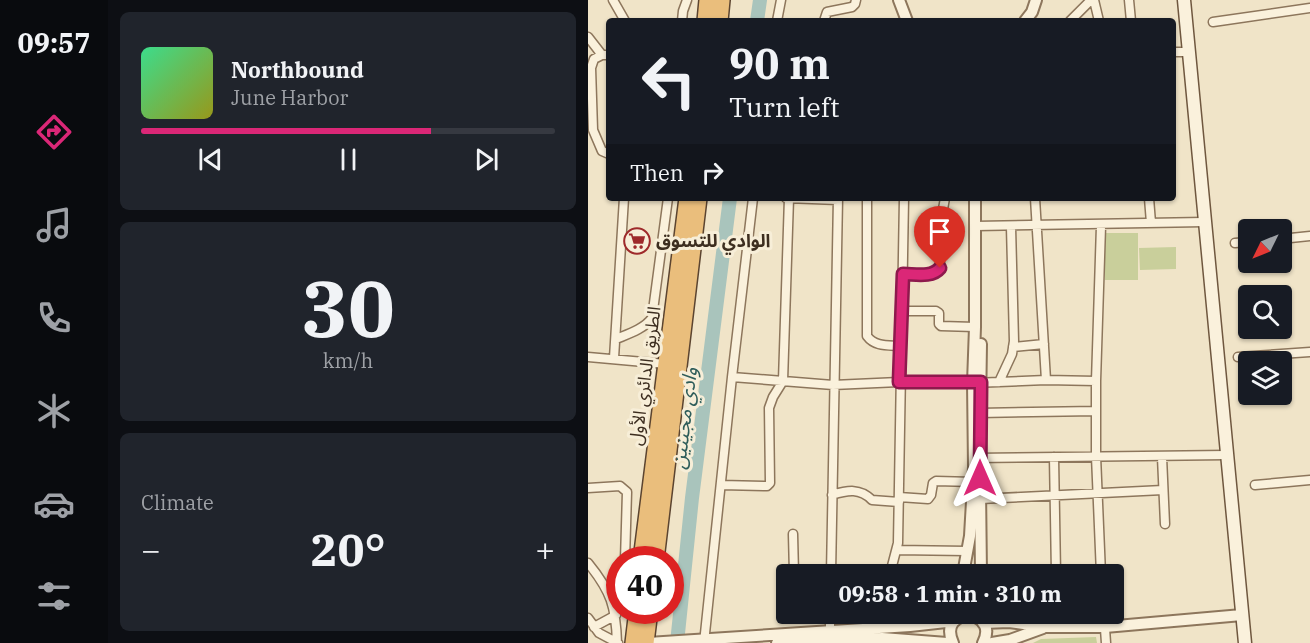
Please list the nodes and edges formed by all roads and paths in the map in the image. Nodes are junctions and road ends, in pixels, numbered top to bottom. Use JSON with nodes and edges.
{"nodes":[{"id":1,"x":613,"y":0,"type":"edge"},
{"id":2,"x":687,"y":0,"type":"edge"},
{"id":3,"x":707,"y":0,"type":"edge"},
{"id":4,"x":722,"y":0,"type":"edge"},
{"id":5,"x":781,"y":0,"type":"edge"},
{"id":6,"x":856,"y":0,"type":"edge"},
{"id":7,"x":899,"y":0,"type":"edge"},
{"id":8,"x":1036,"y":0,"type":"edge"},
{"id":9,"x":1092,"y":0,"type":"edge"},
{"id":10,"x":1129,"y":0,"type":"edge"},
{"id":11,"x":1184,"y":0,"type":"edge"},
{"id":12,"x":1310,"y":8,"type":"edge"},
{"id":13,"x":622,"y":18,"type":"edge"},
{"id":14,"x":682,"y":18,"type":"edge"},
{"id":15,"x":705,"y":18,"type":"edge"},
{"id":16,"x":720,"y":18,"type":"edge"},
{"id":17,"x":778,"y":18,"type":"edge"},
{"id":18,"x":825,"y":18,"type":"edge"},
{"id":19,"x":906,"y":18,"type":"edge"},
{"id":20,"x":1027,"y":18,"type":"edge"},
{"id":21,"x":1073,"y":18,"type":"edge"},
{"id":22,"x":1098,"y":18,"type":"edge"},
{"id":23,"x":1131,"y":18,"type":"edge"},
{"id":24,"x":1213,"y":22,"type":"dead end"},
{"id":25,"x":588,"y":37,"type":"edge"},
{"id":26,"x":1176,"y":52,"type":"edge"},
{"id":27,"x":1189,"y":52,"type":"junction"},
{"id":28,"x":605,"y":55,"type":"edge"},
{"id":29,"x":590,"y":67,"type":"edge"},
{"id":30,"x":606,"y":153,"type":"edge"},
{"id":31,"x":624,"y":201,"type":"edge"},
{"id":32,"x":668,"y":201,"type":"edge"},
{"id":33,"x":687,"y":201,"type":"edge"},
{"id":34,"x":699,"y":201,"type":"edge"},
{"id":35,"x":753,"y":201,"type":"edge"},
{"id":36,"x":788,"y":201,"type":"edge"},
{"id":37,"x":838,"y":201,"type":"edge"},
{"id":38,"x":867,"y":201,"type":"edge"},
{"id":39,"x":904,"y":201,"type":"edge"},
{"id":40,"x":944,"y":201,"type":"edge"},
{"id":41,"x":975,"y":201,"type":"edge"},
{"id":42,"x":982,"y":201,"type":"edge"},
{"id":43,"x":1035,"y":201,"type":"edge"},
{"id":44,"x":1149,"y":201,"type":"edge"},
{"id":45,"x":1204,"y":222,"type":"junction"},
{"id":46,"x":1152,"y":223,"type":"junction"},
{"id":47,"x":1101,"y":225,"type":"junction"},
{"id":48,"x":979,"y":226,"type":"junction"},
{"id":49,"x":1011,"y":227,"type":"junction"},
{"id":50,"x":1036,"y":227,"type":"junction"},
{"id":51,"x":1310,"y":236,"type":"edge"},
{"id":52,"x":1292,"y":238,"type":"edge"},
{"id":53,"x":1235,"y":243,"type":"dead end"},
{"id":54,"x":1238,"y":243,"type":"edge"},
{"id":55,"x":903,"y":274,"type":"junction"},
{"id":56,"x":902,"y":311,"type":"junction"},
{"id":57,"x":975,"y":327,"type":"junction"},
{"id":58,"x":616,"y":339,"type":"junction"},
{"id":59,"x":1044,"y":344,"type":"junction"},
{"id":60,"x":901,"y":346,"type":"junction"},
{"id":61,"x":1013,"y":347,"type":"junction"},
{"id":62,"x":1310,"y":352,"type":"edge"},
{"id":63,"x":1292,"y":353,"type":"edge"},
{"id":64,"x":588,"y":357,"type":"edge"},
{"id":65,"x":614,"y":358,"type":"junction"},
{"id":66,"x":666,"y":364,"type":"junction"},
{"id":67,"x":732,"y":377,"type":"junction"},
{"id":68,"x":1046,"y":380,"type":"junction"},
{"id":69,"x":783,"y":381,"type":"junction"},
{"id":70,"x":1095,"y":381,"type":"junction"},
{"id":71,"x":899,"y":382,"type":"junction"},
{"id":72,"x":999,"y":382,"type":"junction"},
{"id":73,"x":977,"y":383,"type":"junction"},
{"id":74,"x":833,"y":385,"type":"junction"},
{"id":75,"x":1096,"y":411,"type":"junction"},
{"id":76,"x":980,"y":413,"type":"junction"},
{"id":77,"x":1227,"y":455,"type":"junction"},
{"id":78,"x":1096,"y":456,"type":"junction"},
{"id":79,"x":1054,"y":457,"type":"junction"},
{"id":80,"x":1162,"y":457,"type":"junction"},
{"id":81,"x":977,"y":458,"type":"junction"},
{"id":82,"x":1310,"y":480,"type":"edge"},
{"id":83,"x":974,"y":483,"type":"junction"},
{"id":84,"x":721,"y":485,"type":"junction"},
{"id":85,"x":1255,"y":485,"type":"dead end"},
{"id":86,"x":588,"y":488,"type":"edge"},
{"id":87,"x":1163,"y":490,"type":"junction"},
{"id":88,"x":1097,"y":494,"type":"junction"},
{"id":89,"x":832,"y":495,"type":"junction"},
{"id":90,"x":1054,"y":497,"type":"junction"},
{"id":91,"x":980,"y":499,"type":"junction"},
{"id":92,"x":899,"y":500,"type":"junction"},
{"id":93,"x":1166,"y":524,"type":"dead end"},
{"id":94,"x":793,"y":534,"type":"dead end"},
{"id":95,"x":625,"y":546,"type":"edge"},
{"id":96,"x":643,"y":546,"type":"edge"},
{"id":97,"x":658,"y":546,"type":"edge"},
{"id":98,"x":897,"y":550,"type":"junction"},
{"id":99,"x":967,"y":551,"type":"junction"},
{"id":100,"x":588,"y":562,"type":"edge"},
{"id":101,"x":794,"y":564,"type":"edge"},
{"id":102,"x":831,"y":564,"type":"edge"},
{"id":103,"x":893,"y":564,"type":"edge"},
{"id":104,"x":965,"y":564,"type":"edge"},
{"id":105,"x":981,"y":564,"type":"edge"},
{"id":106,"x":1056,"y":564,"type":"edge"},
{"id":107,"x":1100,"y":564,"type":"edge"},
{"id":108,"x":606,"y":589,"type":"edge"},
{"id":109,"x":1242,"y":615,"type":"junction"},
{"id":110,"x":588,"y":618,"type":"edge"},
{"id":111,"x":606,"y":620,"type":"edge"},
{"id":112,"x":616,"y":624,"type":"edge"},
{"id":113,"x":635,"y":624,"type":"edge"},
{"id":114,"x":650,"y":624,"type":"edge"},
{"id":115,"x":921,"y":624,"type":"edge"},
{"id":116,"x":952,"y":624,"type":"edge"},
{"id":117,"x":983,"y":624,"type":"edge"},
{"id":118,"x":1024,"y":624,"type":"edge"},
{"id":119,"x":1105,"y":624,"type":"edge"},
{"id":120,"x":594,"y":627,"type":"junction"},
{"id":121,"x":1045,"y":627,"type":"junction"},
{"id":122,"x":1058,"y":627,"type":"joint"},
{"id":123,"x":1105,"y":627,"type":"junction"},
{"id":124,"x":830,"y":638,"type":"edge"},
{"id":125,"x":702,"y":640,"type":"edge"},
{"id":126,"x":1008,"y":642,"type":"edge"},
{"id":127,"x":617,"y":643,"type":"edge"},
{"id":128,"x":633,"y":643,"type":"edge"},
{"id":129,"x":651,"y":643,"type":"edge"},
{"id":130,"x":777,"y":643,"type":"edge"},
{"id":131,"x":947,"y":643,"type":"edge"},
{"id":132,"x":953,"y":643,"type":"edge"},
{"id":133,"x":983,"y":643,"type":"edge"},
{"id":134,"x":992,"y":643,"type":"edge"},
{"id":135,"x":1106,"y":643,"type":"edge"},
{"id":136,"x":1245,"y":643,"type":"edge"}],
"edges":[{"from":1,"to":13,"type":"street"},
{"from":2,"to":14,"type":"street"},
{"from":3,"to":15,"type":"highway"},
{"from":4,"to":16,"type":"highway"},
{"from":5,"to":17,"type":"street"},
{"from":6,"to":18,"type":"street"},
{"from":7,"to":19,"type":"street"},
{"from":8,"to":20,"type":"street"},
{"from":9,"to":21,"type":"street"},
{"from":9,"to":22,"type":"street"},
{"from":10,"to":23,"type":"street"},
{"from":11,"to":27,"type":"main road"},
{"from":12,"to":24,"type":"street"},
{"from":25,"to":28,"type":"street"},
{"from":26,"to":27,"type":"street"},
{"from":27,"to":45,"type":"main road"},
{"from":28,"to":29,"type":"street"},
{"from":29,"to":30,"type":"street"},
{"from":31,"to":58,"type":"street"},
{"from":32,"to":58,"type":"street"},
{"from":33,"to":66,"type":"highway","name":"الطريق الدائري الأول"},
{"from":34,"to":97,"type":"highway","name":"الطريق الدائري الأول"},
{"from":35,"to":67,"type":"street"},
{"from":36,"to":69,"type":"street"},
{"from":37,"to":74,"type":"street"},
{"from":38,"to":60,"type":"street"},
{"from":39,"to":55,"type":"street"},
{"from":40,"to":55,"type":"street"},
{"from":41,"to":48,"type":"street"},
{"from":42,"to":48,"type":"street"},
{"from":43,"to":50,"type":"street"},
{"from":44,"to":46,"type":"street"},
{"from":45,"to":46,"type":"street"},
{"from":45,"to":77,"type":"main road"},
{"from":46,"to":47,"type":"street"},
{"from":47,"to":50,"type":"street"},
{"from":47,"to":70,"type":"street"},
{"from":48,"to":49,"type":"street"},
{"from":48,"to":57,"type":"street"},
{"from":48,"to":73,"type":"street"},
{"from":49,"to":50,"type":"street"},
{"from":49,"to":61,"type":"street"},
{"from":50,"to":59,"type":"street"},
{"from":51,"to":52,"type":"street"},
{"from":53,"to":54,"type":"street"},
{"from":55,"to":56,"type":"street"},
{"from":56,"to":57,"type":"street"},
{"from":56,"to":60,"type":"street"},
{"from":57,"to":73,"type":"street"},
{"from":58,"to":65,"type":"street"},
{"from":59,"to":61,"type":"street"},
{"from":59,"to":68,"type":"street"},
{"from":60,"to":71,"type":"street"},
{"from":61,"to":72,"type":"street"},
{"from":62,"to":63,"type":"street"},
{"from":64,"to":65,"type":"street"},
{"from":65,"to":66,"type":"street"},
{"from":66,"to":96,"type":"highway","name":"الطريق الدائري الأول"},
{"from":67,"to":69,"type":"street"},
{"from":67,"to":84,"type":"street"},
{"from":68,"to":70,"type":"street"},
{"from":68,"to":72,"type":"street"},
{"from":69,"to":74,"type":"street"},
{"from":69,"to":84,"type":"street"},
{"from":70,"to":75,"type":"street"},
{"from":71,"to":73,"type":"street"},
{"from":71,"to":74,"type":"street"},
{"from":71,"to":92,"type":"street"},
{"from":72,"to":73,"type":"street"},
{"from":73,"to":76,"type":"street"},
{"from":73,"to":81,"type":"street"},
{"from":74,"to":89,"type":"street"},
{"from":75,"to":76,"type":"street"},
{"from":75,"to":78,"type":"street"},
{"from":76,"to":81,"type":"street"},
{"from":77,"to":80,"type":"street"},
{"from":77,"to":109,"type":"main road"},
{"from":78,"to":79,"type":"street"},
{"from":78,"to":80,"type":"street"},
{"from":78,"to":88,"type":"street"},
{"from":79,"to":81,"type":"street"},
{"from":79,"to":90,"type":"street"},
{"from":80,"to":87,"type":"street"},
{"from":81,"to":83,"type":"street"},
{"from":81,"to":91,"type":"street"},
{"from":82,"to":85,"type":"street"},
{"from":83,"to":92,"type":"street"},
{"from":83,"to":99,"type":"street"},
{"from":84,"to":125,"type":"street"},
{"from":86,"to":95,"type":"street"},
{"from":87,"to":88,"type":"street"},
{"from":87,"to":93,"type":"street"},
{"from":88,"to":90,"type":"street"},
{"from":88,"to":107,"type":"street"},
{"from":89,"to":92,"type":"street"},
{"from":89,"to":102,"type":"street"},
{"from":90,"to":91,"type":"street"},
{"from":90,"to":106,"type":"street"},
{"from":91,"to":105,"type":"street"},
{"from":92,"to":98,"type":"street"},
{"from":94,"to":101,"type":"street"},
{"from":98,"to":99,"type":"street"},
{"from":98,"to":103,"type":"street"},
{"from":99,"to":104,"type":"street"},
{"from":100,"to":108,"type":"street"},
{"from":109,"to":123,"type":"street"},
{"from":109,"to":136,"type":"main road"},
{"from":110,"to":120,"type":"street"},
{"from":111,"to":120,"type":"street"},
{"from":112,"to":127,"type":"street"},
{"from":113,"to":128,"type":"highway"},
{"from":114,"to":129,"type":"highway"},
{"from":115,"to":124,"type":"street"},
{"from":116,"to":132,"type":"street"},
{"from":117,"to":133,"type":"street"},
{"from":118,"to":121,"type":"street"},
{"from":119,"to":123,"type":"street"},
{"from":120,"to":127,"type":"street"},
{"from":121,"to":122,"type":"street"},
{"from":121,"to":126,"type":"street"},
{"from":122,"to":123,"type":"street"},
{"from":123,"to":135,"type":"street"},
{"from":124,"to":125,"type":"street"},
{"from":124,"to":130,"type":"street"},
{"from":124,"to":131,"type":"street"},
{"from":125,"to":129,"type":"street"},
{"from":126,"to":134,"type":"street"}]}
